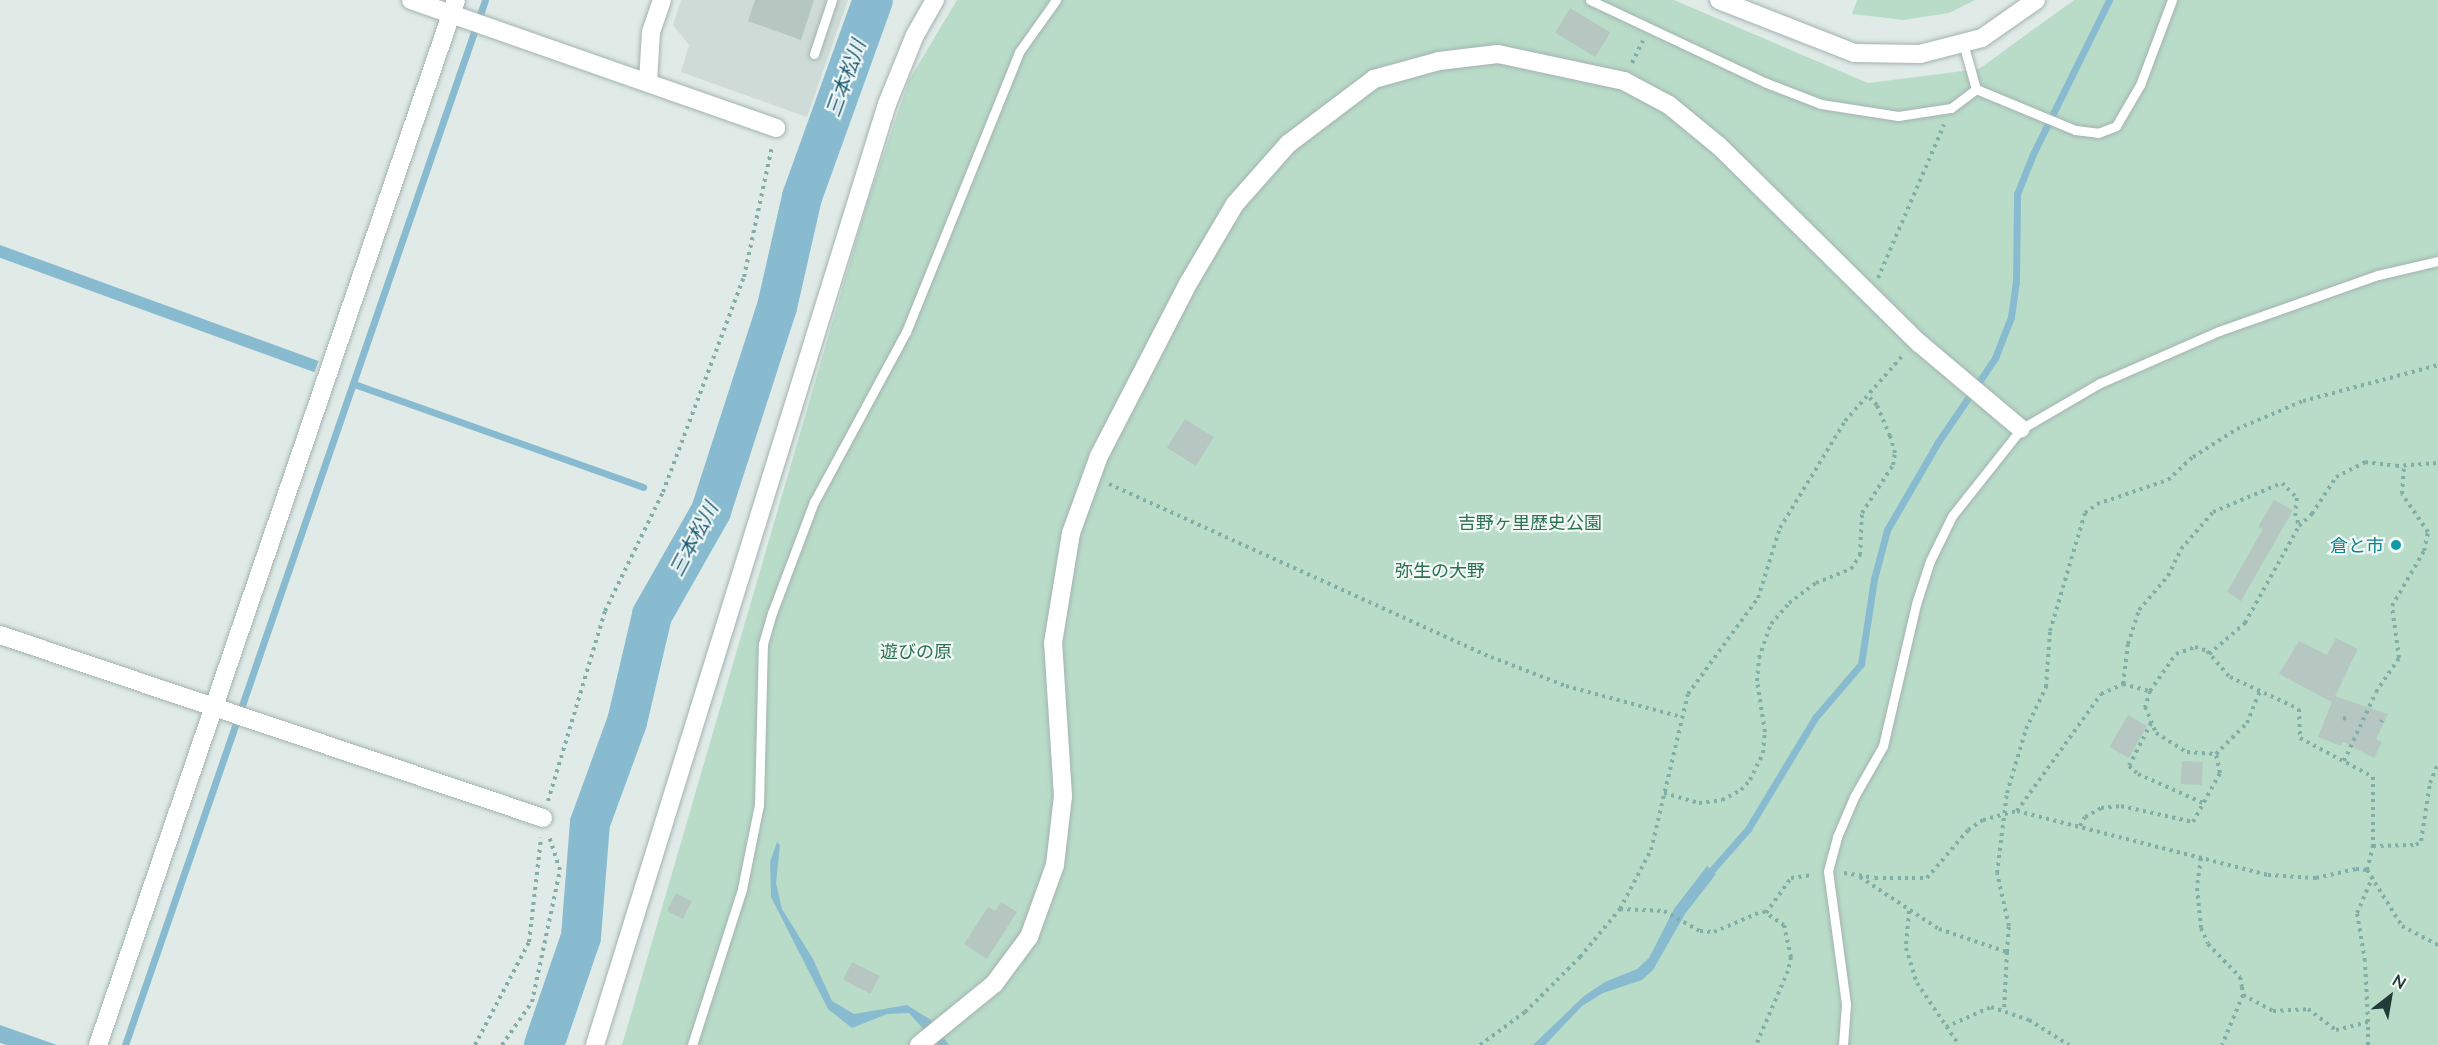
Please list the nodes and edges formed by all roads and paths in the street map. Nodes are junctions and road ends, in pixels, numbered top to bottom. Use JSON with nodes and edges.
{"nodes":[{"id":1,"x":411,"y":0,"type":"edge"},
{"id":2,"x":662,"y":0,"type":"edge"},
{"id":3,"x":832,"y":0,"type":"edge"},
{"id":4,"x":935,"y":0,"type":"edge"},
{"id":5,"x":1056,"y":0,"type":"edge"},
{"id":6,"x":1590,"y":0,"type":"edge"},
{"id":7,"x":1719,"y":0,"type":"edge"},
{"id":8,"x":2036,"y":0,"type":"edge"},
{"id":9,"x":2172,"y":0,"type":"edge"},
{"id":10,"x":457,"y":11,"type":"edge"},
{"id":11,"x":1649,"y":29,"type":"junction"},
{"id":12,"x":1963,"y":43,"type":"junction"},
{"id":13,"x":814,"y":54,"type":"dead end"},
{"id":14,"x":1624,"y":81,"type":"junction"},
{"id":15,"x":648,"y":82,"type":"junction"},
{"id":16,"x":1976,"y":89,"type":"junction"},
{"id":17,"x":1951,"y":108,"type":"junction"},
{"id":18,"x":776,"y":128,"type":"joint"},
{"id":19,"x":2438,"y":261,"type":"edge"},
{"id":20,"x":1868,"y":294,"type":"junction"},
{"id":21,"x":1919,"y":343,"type":"junction"},
{"id":22,"x":2438,"y":365,"type":"edge"},
{"id":23,"x":1867,"y":394,"type":"junction"},
{"id":24,"x":2021,"y":429,"type":"junction"},
{"id":25,"x":2438,"y":463,"type":"edge"},
{"id":26,"x":2404,"y":465,"type":"junction"},
{"id":27,"x":1091,"y":476,"type":"junction"},
{"id":28,"x":2298,"y":526,"type":"junction"},
{"id":29,"x":0,"y":635,"type":"edge"},
{"id":30,"x":2209,"y":654,"type":"junction"},
{"id":31,"x":2123,"y":684,"type":"junction"},
{"id":32,"x":2150,"y":691,"type":"junction"},
{"id":33,"x":2260,"y":691,"type":"junction"},
{"id":34,"x":230,"y":715,"type":"junction"},
{"id":35,"x":1682,"y":717,"type":"junction"},
{"id":36,"x":2151,"y":723,"type":"junction"},
{"id":37,"x":2216,"y":753,"type":"junction"},
{"id":38,"x":2344,"y":761,"type":"junction"},
{"id":39,"x":2438,"y":763,"type":"edge"},
{"id":40,"x":1664,"y":793,"type":"junction"},
{"id":41,"x":2203,"y":803,"type":"junction"},
{"id":42,"x":2017,"y":811,"type":"junction"},
{"id":43,"x":2004,"y":815,"type":"junction"},
{"id":44,"x":543,"y":818,"type":"junction"},
{"id":45,"x":2080,"y":826,"type":"junction"},
{"id":46,"x":2373,"y":846,"type":"junction"},
{"id":47,"x":2201,"y":858,"type":"junction"},
{"id":48,"x":2367,"y":870,"type":"junction"},
{"id":49,"x":1828,"y":871,"type":"junction"},
{"id":50,"x":1857,"y":875,"type":"junction"},
{"id":51,"x":2373,"y":876,"type":"junction"},
{"id":52,"x":1620,"y":909,"type":"junction"},
{"id":53,"x":1909,"y":911,"type":"junction"},
{"id":54,"x":1766,"y":913,"type":"junction"},
{"id":55,"x":2438,"y":945,"type":"edge"},
{"id":56,"x":2007,"y":952,"type":"junction"},
{"id":57,"x":2243,"y":995,"type":"junction"},
{"id":58,"x":2004,"y":1011,"type":"junction"},
{"id":59,"x":2368,"y":1022,"type":"junction"},
{"id":60,"x":1946,"y":1027,"type":"junction"},
{"id":61,"x":98,"y":1045,"type":"edge"},
{"id":62,"x":476,"y":1045,"type":"edge"},
{"id":63,"x":502,"y":1045,"type":"edge"},
{"id":64,"x":596,"y":1045,"type":"edge"},
{"id":65,"x":692,"y":1045,"type":"edge"},
{"id":66,"x":919,"y":1045,"type":"edge"},
{"id":67,"x":1480,"y":1045,"type":"edge"},
{"id":68,"x":1756,"y":1045,"type":"edge"},
{"id":69,"x":1844,"y":1045,"type":"edge"},
{"id":70,"x":1959,"y":1045,"type":"edge"},
{"id":71,"x":2069,"y":1045,"type":"edge"},
{"id":72,"x":2222,"y":1045,"type":"edge"},
{"id":73,"x":2368,"y":1045,"type":"edge"}],
"edges":[{"from":1,"to":10,"type":"street"},
{"from":2,"to":15,"type":"street"},
{"from":3,"to":13,"type":"lane"},
{"from":4,"to":64,"type":"street"},
{"from":5,"to":65,"type":"lane"},
{"from":6,"to":11,"type":"lane"},
{"from":7,"to":12,"type":"street"},
{"from":8,"to":12,"type":"street"},
{"from":9,"to":16,"type":"lane"},
{"from":10,"to":15,"type":"street"},
{"from":10,"to":34,"type":"street"},
{"from":11,"to":14,"type":"path"},
{"from":11,"to":17,"type":"lane"},
{"from":12,"to":16,"type":"lane"},
{"from":14,"to":20,"type":"street"},
{"from":14,"to":27,"type":"street"},
{"from":15,"to":18,"type":"street"},
{"from":16,"to":17,"type":"lane"},
{"from":17,"to":20,"type":"path"},
{"from":18,"to":44,"type":"path"},
{"from":19,"to":24,"type":"lane"},
{"from":20,"to":21,"type":"street"},
{"from":21,"to":23,"type":"path"},
{"from":21,"to":24,"type":"street"},
{"from":22,"to":43,"type":"path"},
{"from":23,"to":35,"type":"path"},
{"from":23,"to":40,"type":"path"},
{"from":24,"to":49,"type":"lane"},
{"from":25,"to":26,"type":"path"},
{"from":26,"to":28,"type":"path"},
{"from":26,"to":38,"type":"path"},
{"from":27,"to":35,"type":"path"},
{"from":27,"to":66,"type":"street"},
{"from":28,"to":30,"type":"path"},
{"from":28,"to":31,"type":"path"},
{"from":29,"to":34,"type":"street"},
{"from":30,"to":32,"type":"path"},
{"from":30,"to":33,"type":"path"},
{"from":31,"to":32,"type":"path"},
{"from":31,"to":42,"type":"path"},
{"from":32,"to":36,"type":"path"},
{"from":33,"to":37,"type":"path"},
{"from":33,"to":38,"type":"path"},
{"from":34,"to":44,"type":"street"},
{"from":34,"to":61,"type":"street"},
{"from":35,"to":40,"type":"path"},
{"from":36,"to":37,"type":"path"},
{"from":36,"to":41,"type":"path"},
{"from":37,"to":41,"type":"path"},
{"from":38,"to":46,"type":"path"},
{"from":39,"to":46,"type":"path"},
{"from":40,"to":52,"type":"path"},
{"from":41,"to":45,"type":"path"},
{"from":42,"to":43,"type":"path"},
{"from":42,"to":45,"type":"path"},
{"from":43,"to":50,"type":"path"},
{"from":43,"to":56,"type":"path"},
{"from":44,"to":62,"type":"path"},
{"from":44,"to":63,"type":"path"},
{"from":45,"to":47,"type":"path"},
{"from":46,"to":48,"type":"path"},
{"from":47,"to":48,"type":"path"},
{"from":47,"to":57,"type":"path"},
{"from":48,"to":51,"type":"path"},
{"from":49,"to":50,"type":"path"},
{"from":49,"to":54,"type":"path"},
{"from":49,"to":69,"type":"lane"},
{"from":50,"to":53,"type":"path"},
{"from":51,"to":55,"type":"path"},
{"from":51,"to":59,"type":"path"},
{"from":52,"to":54,"type":"path"},
{"from":52,"to":67,"type":"path"},
{"from":53,"to":56,"type":"path"},
{"from":53,"to":60,"type":"path"},
{"from":54,"to":68,"type":"path"},
{"from":56,"to":58,"type":"path"},
{"from":57,"to":59,"type":"path"},
{"from":57,"to":72,"type":"path"},
{"from":58,"to":60,"type":"path"},
{"from":58,"to":71,"type":"path"},
{"from":59,"to":73,"type":"path"},
{"from":60,"to":70,"type":"path"}]}
